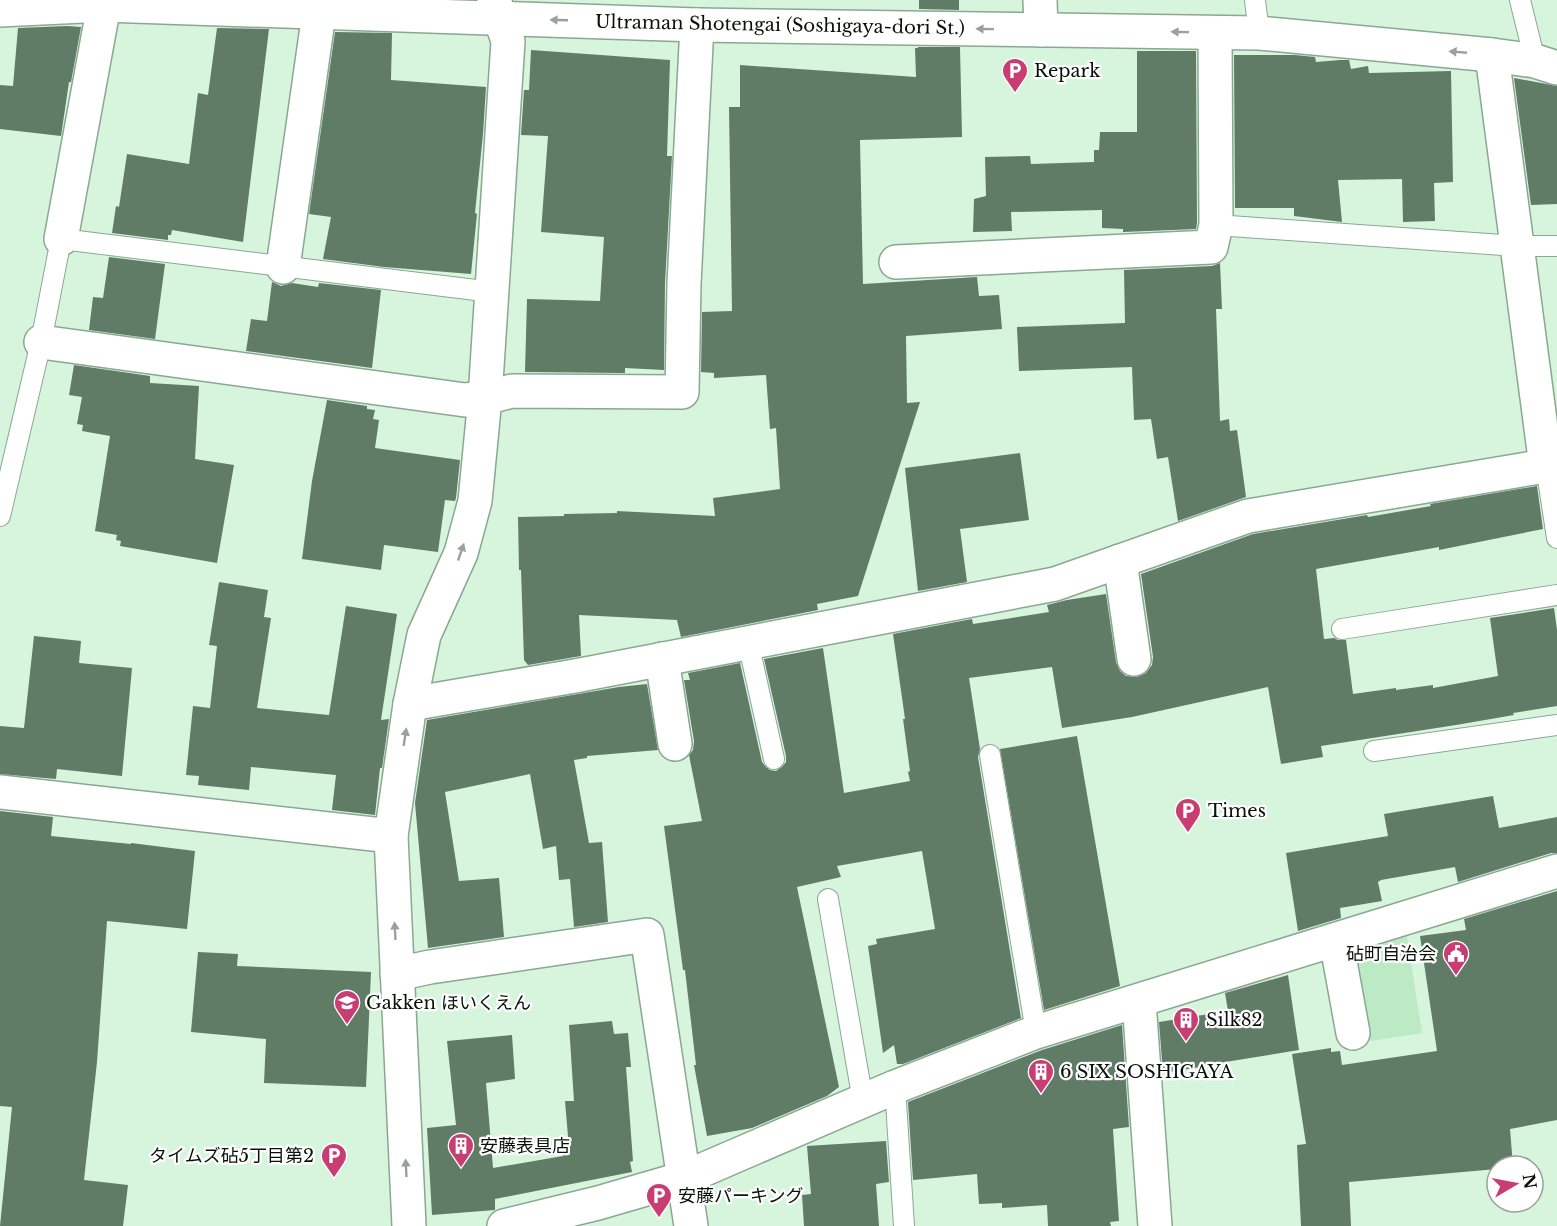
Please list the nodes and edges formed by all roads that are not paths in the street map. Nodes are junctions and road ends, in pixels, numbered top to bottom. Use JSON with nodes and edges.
{"nodes":[{"id":1,"x":1255,"y":0,"type":"edge"},
{"id":2,"x":1520,"y":0,"type":"edge"},
{"id":3,"x":214,"y":4,"type":"edge"},
{"id":4,"x":104,"y":6,"type":"junction"},
{"id":5,"x":497,"y":9,"type":"edge"},
{"id":6,"x":0,"y":10,"type":"edge"},
{"id":7,"x":744,"y":12,"type":"edge"},
{"id":8,"x":319,"y":13,"type":"junction"},
{"id":9,"x":1041,"y":15,"type":"edge"},
{"id":10,"x":697,"y":24,"type":"junction"},
{"id":11,"x":1215,"y":33,"type":"junction"},
{"id":12,"x":1259,"y":33,"type":"junction"},
{"id":13,"x":1492,"y":56,"type":"junction"},
{"id":14,"x":1546,"y":65,"type":"edge"},
{"id":15,"x":1216,"y":225,"type":"junction"},
{"id":16,"x":61,"y":239,"type":"junction"},
{"id":17,"x":1517,"y":246,"type":"junction"},
{"id":18,"x":1557,"y":246,"type":"edge"},
{"id":19,"x":896,"y":262,"type":"dead end"},
{"id":20,"x":283,"y":267,"type":"junction"},
{"id":21,"x":492,"y":292,"type":"junction"},
{"id":22,"x":41,"y":342,"type":"junction"},
{"id":23,"x":485,"y":398,"type":"junction"},
{"id":24,"x":1552,"y":465,"type":"edge"},
{"id":25,"x":0,"y":516,"type":"edge"},
{"id":26,"x":1557,"y":538,"type":"edge"},
{"id":27,"x":1120,"y":561,"type":"junction"},
{"id":28,"x":1557,"y":595,"type":"edge"},
{"id":29,"x":1342,"y":629,"type":"dead end"},
{"id":30,"x":748,"y":642,"type":"junction"},
{"id":31,"x":662,"y":659,"type":"junction"},
{"id":32,"x":1134,"y":659,"type":"dead end"},
{"id":33,"x":410,"y":704,"type":"junction"},
{"id":34,"x":1557,"y":725,"type":"edge"},
{"id":35,"x":675,"y":744,"type":"dead end"},
{"id":36,"x":1374,"y":751,"type":"dead end"},
{"id":37,"x":990,"y":755,"type":"dead end"},
{"id":38,"x":774,"y":759,"type":"dead end"},
{"id":39,"x":0,"y":792,"type":"edge"},
{"id":40,"x":391,"y":836,"type":"junction"},
{"id":41,"x":1557,"y":871,"type":"edge"},
{"id":42,"x":828,"y":899,"type":"dead end"},
{"id":43,"x":1336,"y":940,"type":"junction"},
{"id":44,"x":397,"y":974,"type":"junction"},
{"id":45,"x":1139,"y":1001,"type":"junction"},
{"id":46,"x":1036,"y":1032,"type":"junction"},
{"id":47,"x":1353,"y":1033,"type":"dead end"},
{"id":48,"x":895,"y":1087,"type":"junction"},
{"id":49,"x":863,"y":1101,"type":"junction"},
{"id":50,"x":684,"y":1178,"type":"junction"},
{"id":51,"x":510,"y":1225,"type":"edge"},
{"id":52,"x":409,"y":1226,"type":"edge"},
{"id":53,"x":691,"y":1226,"type":"edge"},
{"id":54,"x":904,"y":1226,"type":"edge"},
{"id":55,"x":1155,"y":1226,"type":"edge"}],
"edges":[{"from":1,"to":12,"type":"lane"},
{"from":2,"to":14,"type":"lane"},
{"from":3,"to":4,"type":"street","name":"Ultraman Shotengai (Soshigaya-dori St.)"},
{"from":3,"to":8,"type":"street","name":"Ultraman Shotengai (Soshigaya-dori St.)"},
{"from":4,"to":6,"type":"street","name":"Ultraman Shotengai (Soshigaya-dori St.)"},
{"from":4,"to":16,"type":"street"},
{"from":5,"to":8,"type":"street","name":"Ultraman Shotengai (Soshigaya-dori St.)"},
{"from":10,"to":5,"type":"street","name":"Ultraman Shotengai (Soshigaya-dori St.)","one_way":true},
{"from":5,"to":21,"type":"street"},
{"from":9,"to":7,"type":"street","name":"Ultraman Shotengai (Soshigaya-dori St.)","one_way":true},
{"from":7,"to":10,"type":"street","name":"Ultraman Shotengai (Soshigaya-dori St.)"},
{"from":8,"to":20,"type":"street"},
{"from":11,"to":9,"type":"street","name":"Ultraman Shotengai (Soshigaya-dori St.)","one_way":true},
{"from":10,"to":23,"type":"street"},
{"from":11,"to":12,"type":"street","name":"Ultraman Shotengai (Soshigaya-dori St.)"},
{"from":11,"to":15,"type":"street"},
{"from":13,"to":12,"type":"street","name":"Ultraman Shotengai (Soshigaya-dori St.)","one_way":true},
{"from":13,"to":14,"type":"street","name":"Ultraman Shotengai (Soshigaya-dori St.)"},
{"from":13,"to":17,"type":"street"},
{"from":15,"to":17,"type":"lane"},
{"from":15,"to":19,"type":"street"},
{"from":16,"to":20,"type":"lane"},
{"from":16,"to":22,"type":"lane"},
{"from":17,"to":18,"type":"lane"},
{"from":17,"to":24,"type":"street"},
{"from":20,"to":21,"type":"lane"},
{"from":21,"to":23,"type":"street"},
{"from":22,"to":23,"type":"street"},
{"from":22,"to":25,"type":"lane"},
{"from":33,"to":23,"type":"street","one_way":true},
{"from":24,"to":26,"type":"lane"},
{"from":24,"to":27,"type":"street"},
{"from":27,"to":30,"type":"street"},
{"from":27,"to":32,"type":"street"},
{"from":28,"to":29,"type":"lane"},
{"from":30,"to":31,"type":"street"},
{"from":30,"to":38,"type":"lane"},
{"from":31,"to":33,"type":"street"},
{"from":31,"to":35,"type":"street"},
{"from":40,"to":33,"type":"street","one_way":true},
{"from":34,"to":36,"type":"lane"},
{"from":37,"to":46,"type":"lane"},
{"from":39,"to":40,"type":"street"},
{"from":44,"to":40,"type":"street","one_way":true},
{"from":41,"to":43,"type":"street"},
{"from":42,"to":49,"type":"lane"},
{"from":43,"to":45,"type":"street"},
{"from":43,"to":47,"type":"street"},
{"from":44,"to":50,"type":"street"},
{"from":52,"to":44,"type":"street","one_way":true},
{"from":45,"to":46,"type":"street"},
{"from":45,"to":55,"type":"street"},
{"from":46,"to":48,"type":"street"},
{"from":48,"to":49,"type":"street"},
{"from":48,"to":54,"type":"lane"},
{"from":49,"to":50,"type":"street"},
{"from":50,"to":51,"type":"street"},
{"from":50,"to":53,"type":"street"}]}
